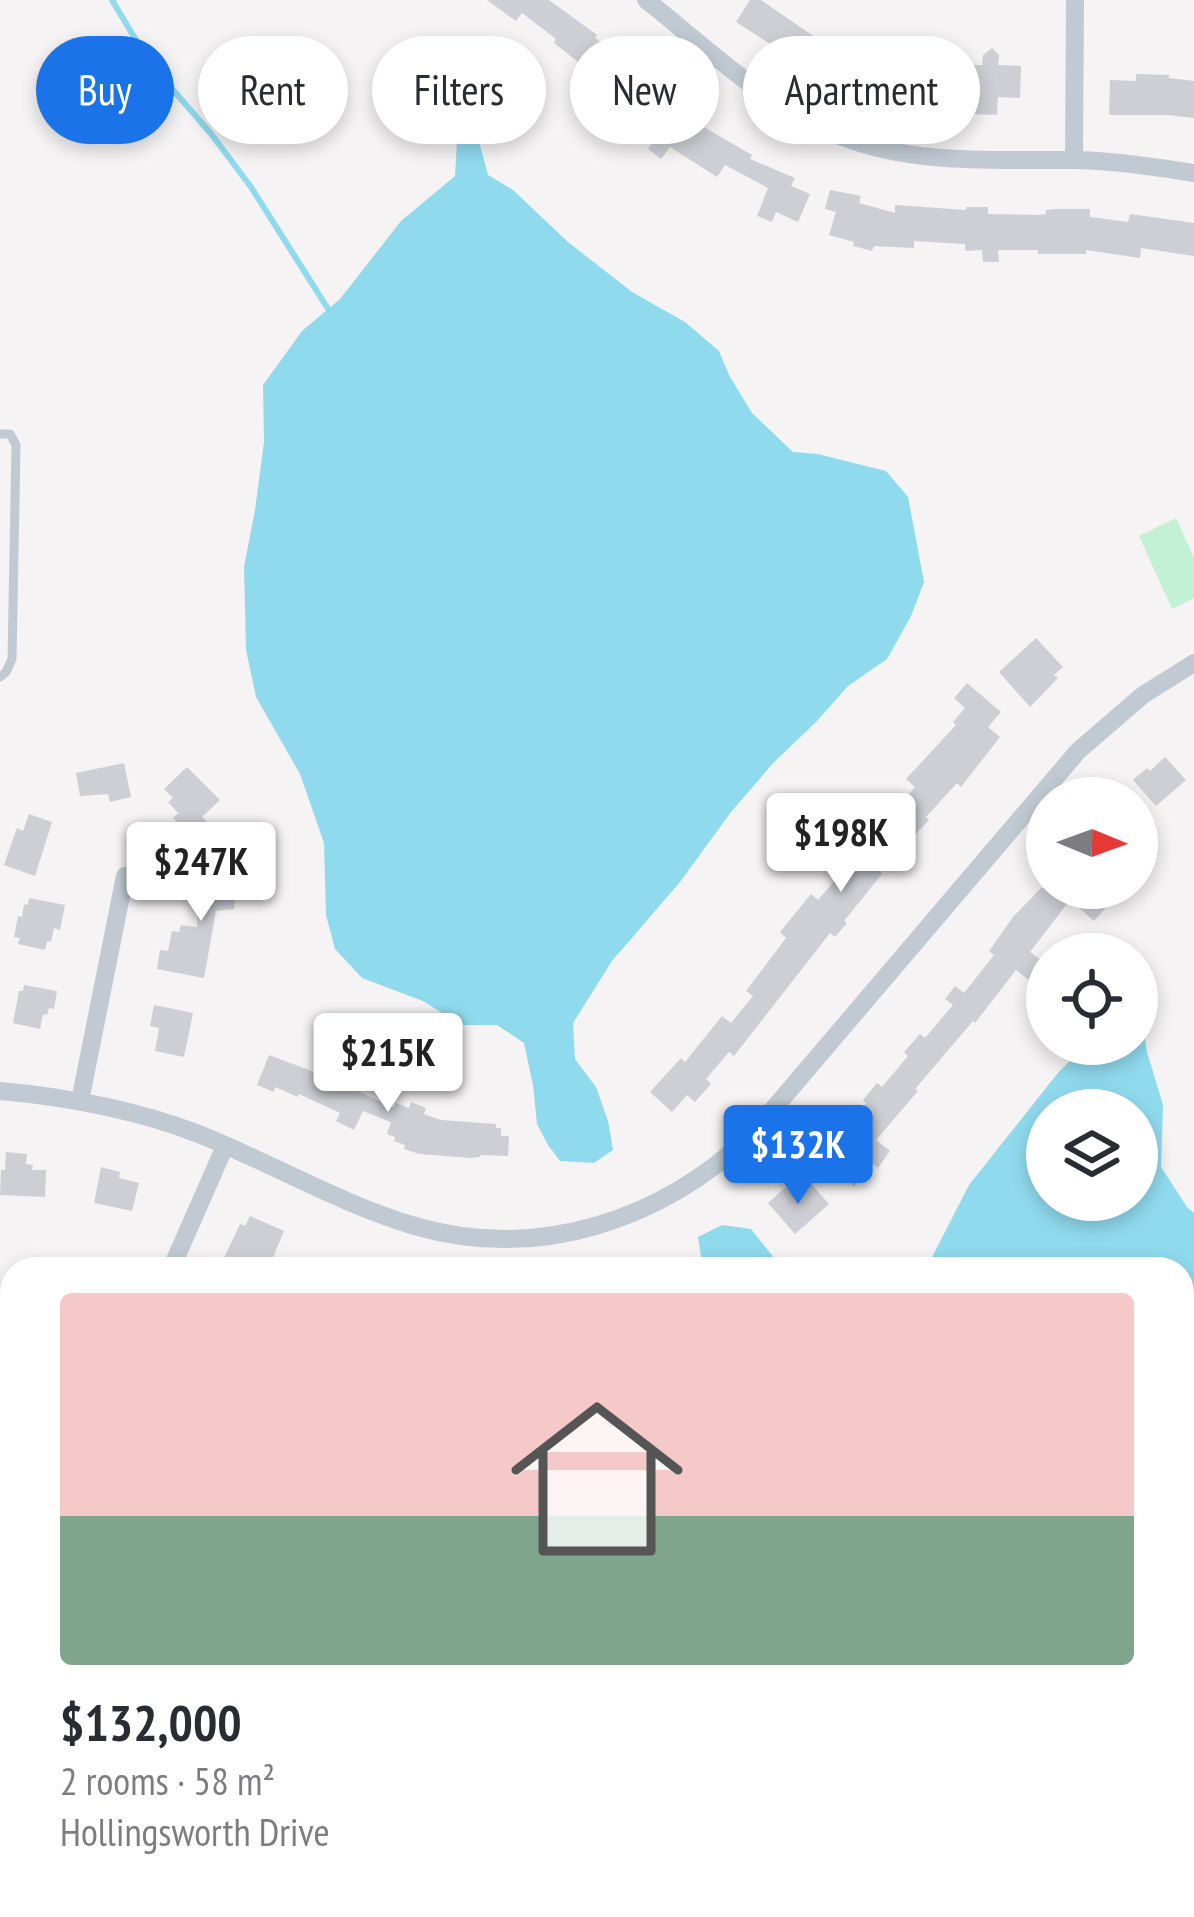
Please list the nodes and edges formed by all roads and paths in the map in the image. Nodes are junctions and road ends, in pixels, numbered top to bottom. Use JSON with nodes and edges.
{"nodes":[{"id":1,"x":646,"y":0,"type":"edge"},
{"id":2,"x":1076,"y":0,"type":"edge"},
{"id":3,"x":1074,"y":160,"type":"junction"},
{"id":4,"x":1194,"y":173,"type":"edge"},
{"id":5,"x":0,"y":434,"type":"edge"},
{"id":6,"x":1194,"y":663,"type":"edge"},
{"id":7,"x":0,"y":677,"type":"edge"},
{"id":8,"x":125,"y":875,"type":"dead end"},
{"id":9,"x":0,"y":1091,"type":"edge"},
{"id":10,"x":80,"y":1101,"type":"junction"},
{"id":11,"x":225,"y":1146,"type":"junction"},
{"id":12,"x":176,"y":1257,"type":"edge"}],
"edges":[{"from":1,"to":3,"type":"street"},
{"from":2,"to":3,"type":"street"},
{"from":3,"to":4,"type":"street"},
{"from":5,"to":7,"type":"lane"},
{"from":6,"to":11,"type":"street"},
{"from":8,"to":10,"type":"street"},
{"from":9,"to":10,"type":"street"},
{"from":10,"to":11,"type":"street"},
{"from":11,"to":12,"type":"street"}]}
